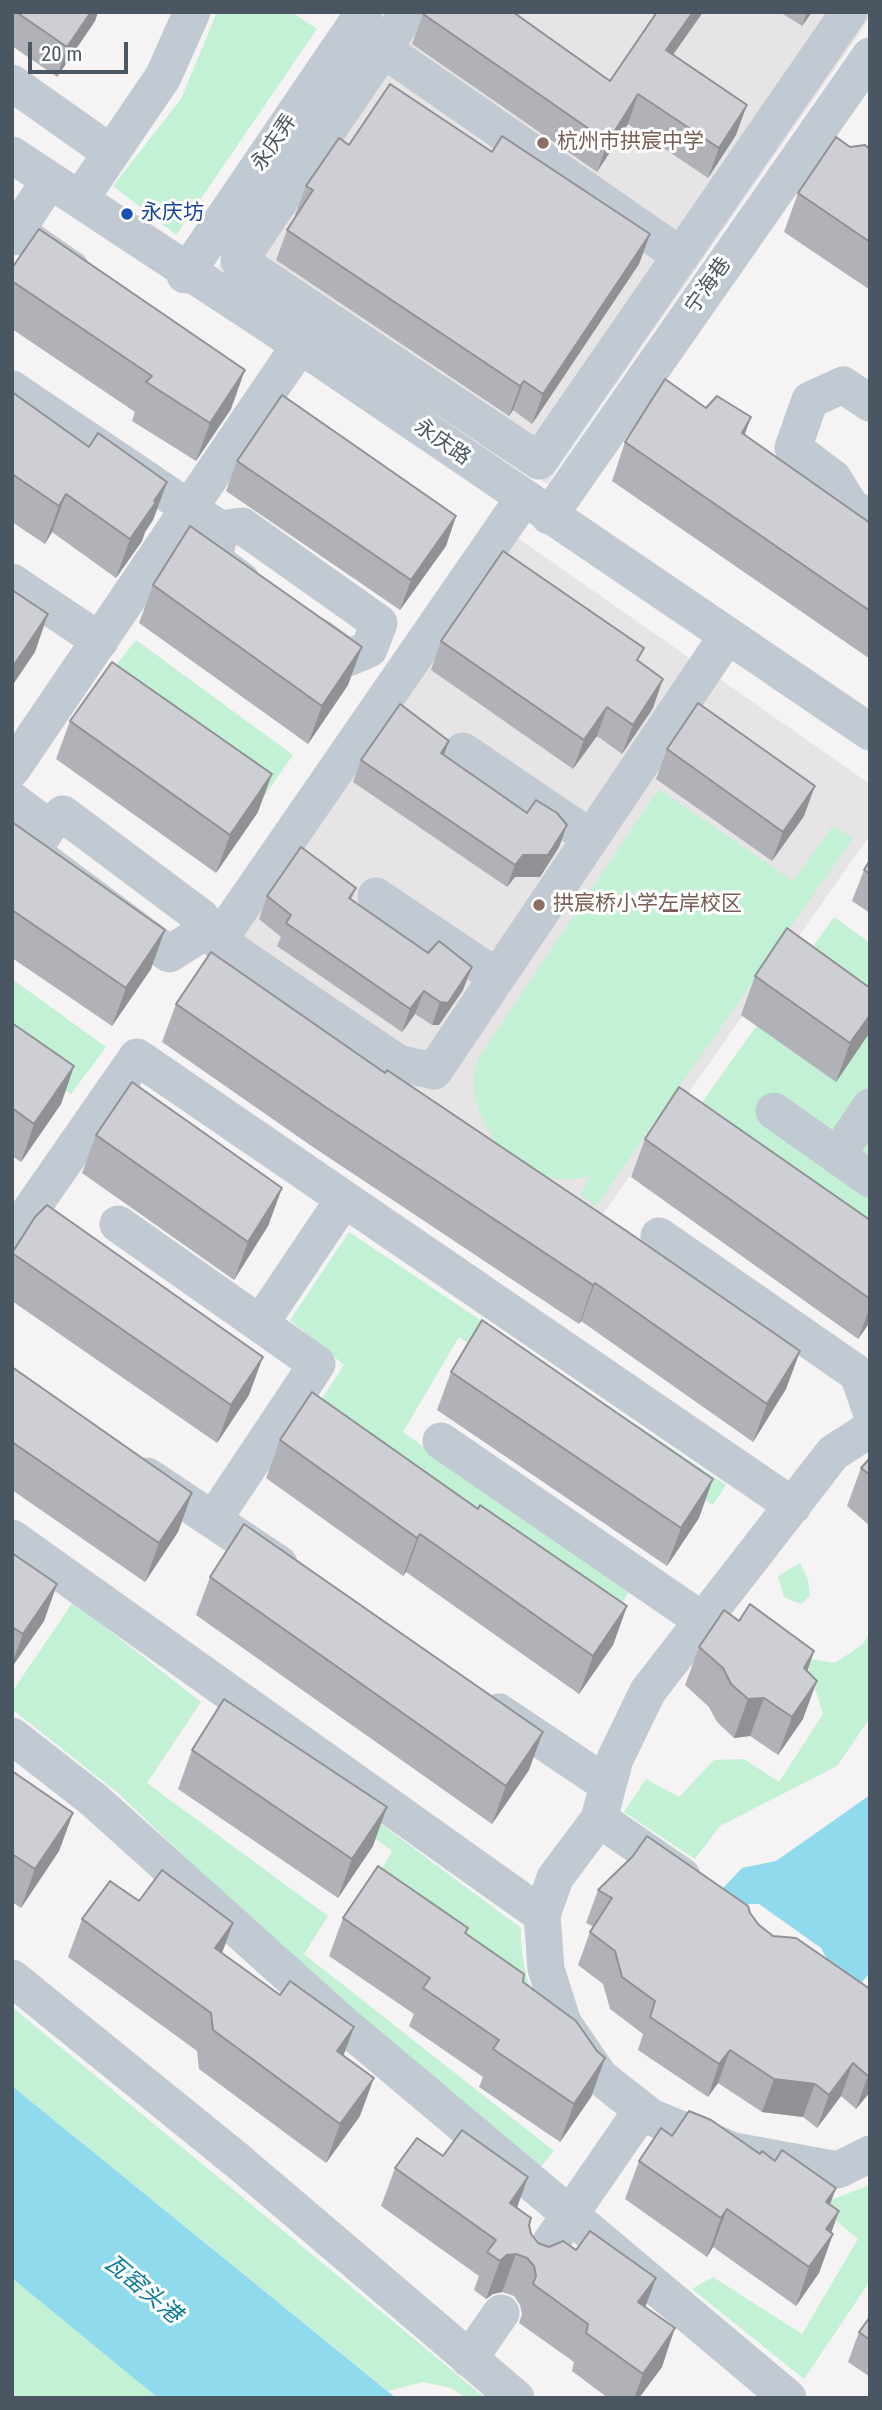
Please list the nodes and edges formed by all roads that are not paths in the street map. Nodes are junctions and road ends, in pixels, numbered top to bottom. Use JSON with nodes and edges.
{"nodes":[{"id":1,"x":192,"y":12,"type":"edge"},
{"id":2,"x":365,"y":12,"type":"edge"},
{"id":3,"x":408,"y":12,"type":"edge"},
{"id":4,"x":849,"y":12,"type":"edge"},
{"id":5,"x":383,"y":49,"type":"junction"},
{"id":6,"x":870,"y":56,"type":"edge"},
{"id":7,"x":12,"y":83,"type":"edge"},
{"id":8,"x":111,"y":153,"type":"junction"},
{"id":9,"x":12,"y":155,"type":"edge"},
{"id":10,"x":65,"y":190,"type":"junction"},
{"id":11,"x":14,"y":234,"type":"edge"},
{"id":12,"x":681,"y":256,"type":"junction"},
{"id":13,"x":186,"y":273,"type":"junction"},
{"id":14,"x":94,"y":285,"type":"edge"},
{"id":15,"x":300,"y":345,"type":"junction"},
{"id":16,"x":12,"y":390,"type":"edge"},
{"id":17,"x":870,"y":403,"type":"edge"},
{"id":18,"x":536,"y":508,"type":"junction"},
{"id":19,"x":189,"y":509,"type":"junction"},
{"id":20,"x":870,"y":519,"type":"edge"},
{"id":21,"x":220,"y":529,"type":"junction"},
{"id":22,"x":12,"y":582,"type":"edge"},
{"id":23,"x":727,"y":636,"type":"junction"},
{"id":24,"x":100,"y":641,"type":"junction"},
{"id":25,"x":870,"y":733,"type":"edge"},
{"id":26,"x":463,"y":751,"type":"dead end"},
{"id":27,"x":12,"y":769,"type":"edge"},
{"id":28,"x":12,"y":800,"type":"edge"},
{"id":29,"x":48,"y":827,"type":"dead end"},
{"id":30,"x":591,"y":838,"type":"junction"},
{"id":31,"x":376,"y":896,"type":"dead end"},
{"id":32,"x":497,"y":977,"type":"junction"},
{"id":33,"x":870,"y":1107,"type":"edge"},
{"id":34,"x":774,"y":1111,"type":"dead end"},
{"id":35,"x":837,"y":1156,"type":"junction"},
{"id":36,"x":870,"y":1179,"type":"edge"},
{"id":37,"x":12,"y":1190,"type":"edge"},
{"id":38,"x":344,"y":1199,"type":"junction"},
{"id":39,"x":12,"y":1213,"type":"edge"},
{"id":40,"x":118,"y":1224,"type":"dead end"},
{"id":41,"x":659,"y":1236,"type":"dead end"},
{"id":42,"x":12,"y":1237,"type":"edge"},
{"id":43,"x":260,"y":1324,"type":"junction"},
{"id":44,"x":864,"y":1371,"type":"edge"},
{"id":45,"x":870,"y":1409,"type":"edge"},
{"id":46,"x":870,"y":1429,"type":"edge"},
{"id":47,"x":441,"y":1441,"type":"dead end"},
{"id":48,"x":124,"y":1460,"type":"edge"},
{"id":49,"x":793,"y":1506,"type":"junction"},
{"id":50,"x":213,"y":1520,"type":"junction"},
{"id":51,"x":12,"y":1538,"type":"edge"},
{"id":52,"x":306,"y":1583,"type":"edge"},
{"id":53,"x":703,"y":1621,"type":"junction"},
{"id":54,"x":468,"y":1692,"type":"edge"},
{"id":55,"x":12,"y":1736,"type":"edge"},
{"id":56,"x":603,"y":1802,"type":"junction"},
{"id":57,"x":706,"y":1893,"type":"edge"},
{"id":58,"x":542,"y":1915,"type":"junction"},
{"id":59,"x":12,"y":1978,"type":"edge"},
{"id":60,"x":642,"y":2110,"type":"junction"},
{"id":61,"x":870,"y":2154,"type":"edge"},
{"id":62,"x":570,"y":2215,"type":"junction"},
{"id":63,"x":536,"y":2264,"type":"edge"},
{"id":64,"x":501,"y":2313,"type":"dead end"},
{"id":65,"x":469,"y":2359,"type":"junction"},
{"id":66,"x":516,"y":2398,"type":"edge"},
{"id":67,"x":788,"y":2398,"type":"edge"}],
"edges":[{"from":1,"to":8,"type":"street"},
{"from":2,"to":13,"type":"street","name":"永庆弄"},
{"from":3,"to":5,"type":"street"},
{"from":4,"to":12,"type":"street"},
{"from":5,"to":12,"type":"street"},
{"from":5,"to":12,"type":"street"},
{"from":6,"to":18,"type":"street","name":"宁海巷"},
{"from":7,"to":8,"type":"street"},
{"from":8,"to":10,"type":"street"},
{"from":9,"to":10,"type":"street","name":"永庆路"},
{"from":10,"to":11,"type":"street"},
{"from":10,"to":13,"type":"street","name":"永庆路"},
{"from":11,"to":14,"type":"street"},
{"from":13,"to":15,"type":"street","name":"永庆路"},
{"from":15,"to":18,"type":"street","name":"永庆路"},
{"from":15,"to":19,"type":"street"},
{"from":16,"to":19,"type":"street"},
{"from":17,"to":20,"type":"street"},
{"from":18,"to":23,"type":"street","name":"永庆路"},
{"from":18,"to":32,"type":"street","name":"宁海巷"},
{"from":19,"to":21,"type":"street"},
{"from":19,"to":24,"type":"street"},
{"from":21,"to":21,"type":"street"},
{"from":22,"to":24,"type":"street"},
{"from":23,"to":25,"type":"street","name":"永庆路"},
{"from":23,"to":30,"type":"street"},
{"from":24,"to":27,"type":"street"},
{"from":26,"to":30,"type":"street"},
{"from":28,"to":29,"type":"street"},
{"from":30,"to":32,"type":"street"},
{"from":31,"to":32,"type":"street"},
{"from":33,"to":35,"type":"street"},
{"from":34,"to":35,"type":"street"},
{"from":35,"to":36,"type":"street"},
{"from":37,"to":39,"type":"street"},
{"from":38,"to":42,"type":"street"},
{"from":38,"to":43,"type":"street"},
{"from":38,"to":49,"type":"street"},
{"from":40,"to":43,"type":"street"},
{"from":41,"to":44,"type":"street"},
{"from":43,"to":50,"type":"street"},
{"from":44,"to":45,"type":"street"},
{"from":46,"to":49,"type":"street"},
{"from":47,"to":53,"type":"street"},
{"from":48,"to":50,"type":"street"},
{"from":49,"to":53,"type":"street"},
{"from":50,"to":52,"type":"street"},
{"from":51,"to":58,"type":"street"},
{"from":53,"to":56,"type":"street"},
{"from":54,"to":56,"type":"street"},
{"from":55,"to":62,"type":"street"},
{"from":56,"to":57,"type":"street"},
{"from":56,"to":58,"type":"street"},
{"from":58,"to":60,"type":"street"},
{"from":59,"to":65,"type":"street"},
{"from":60,"to":61,"type":"street"},
{"from":60,"to":62,"type":"street"},
{"from":62,"to":63,"type":"street"},
{"from":62,"to":67,"type":"street"},
{"from":64,"to":65,"type":"street"},
{"from":65,"to":66,"type":"street"}]}
